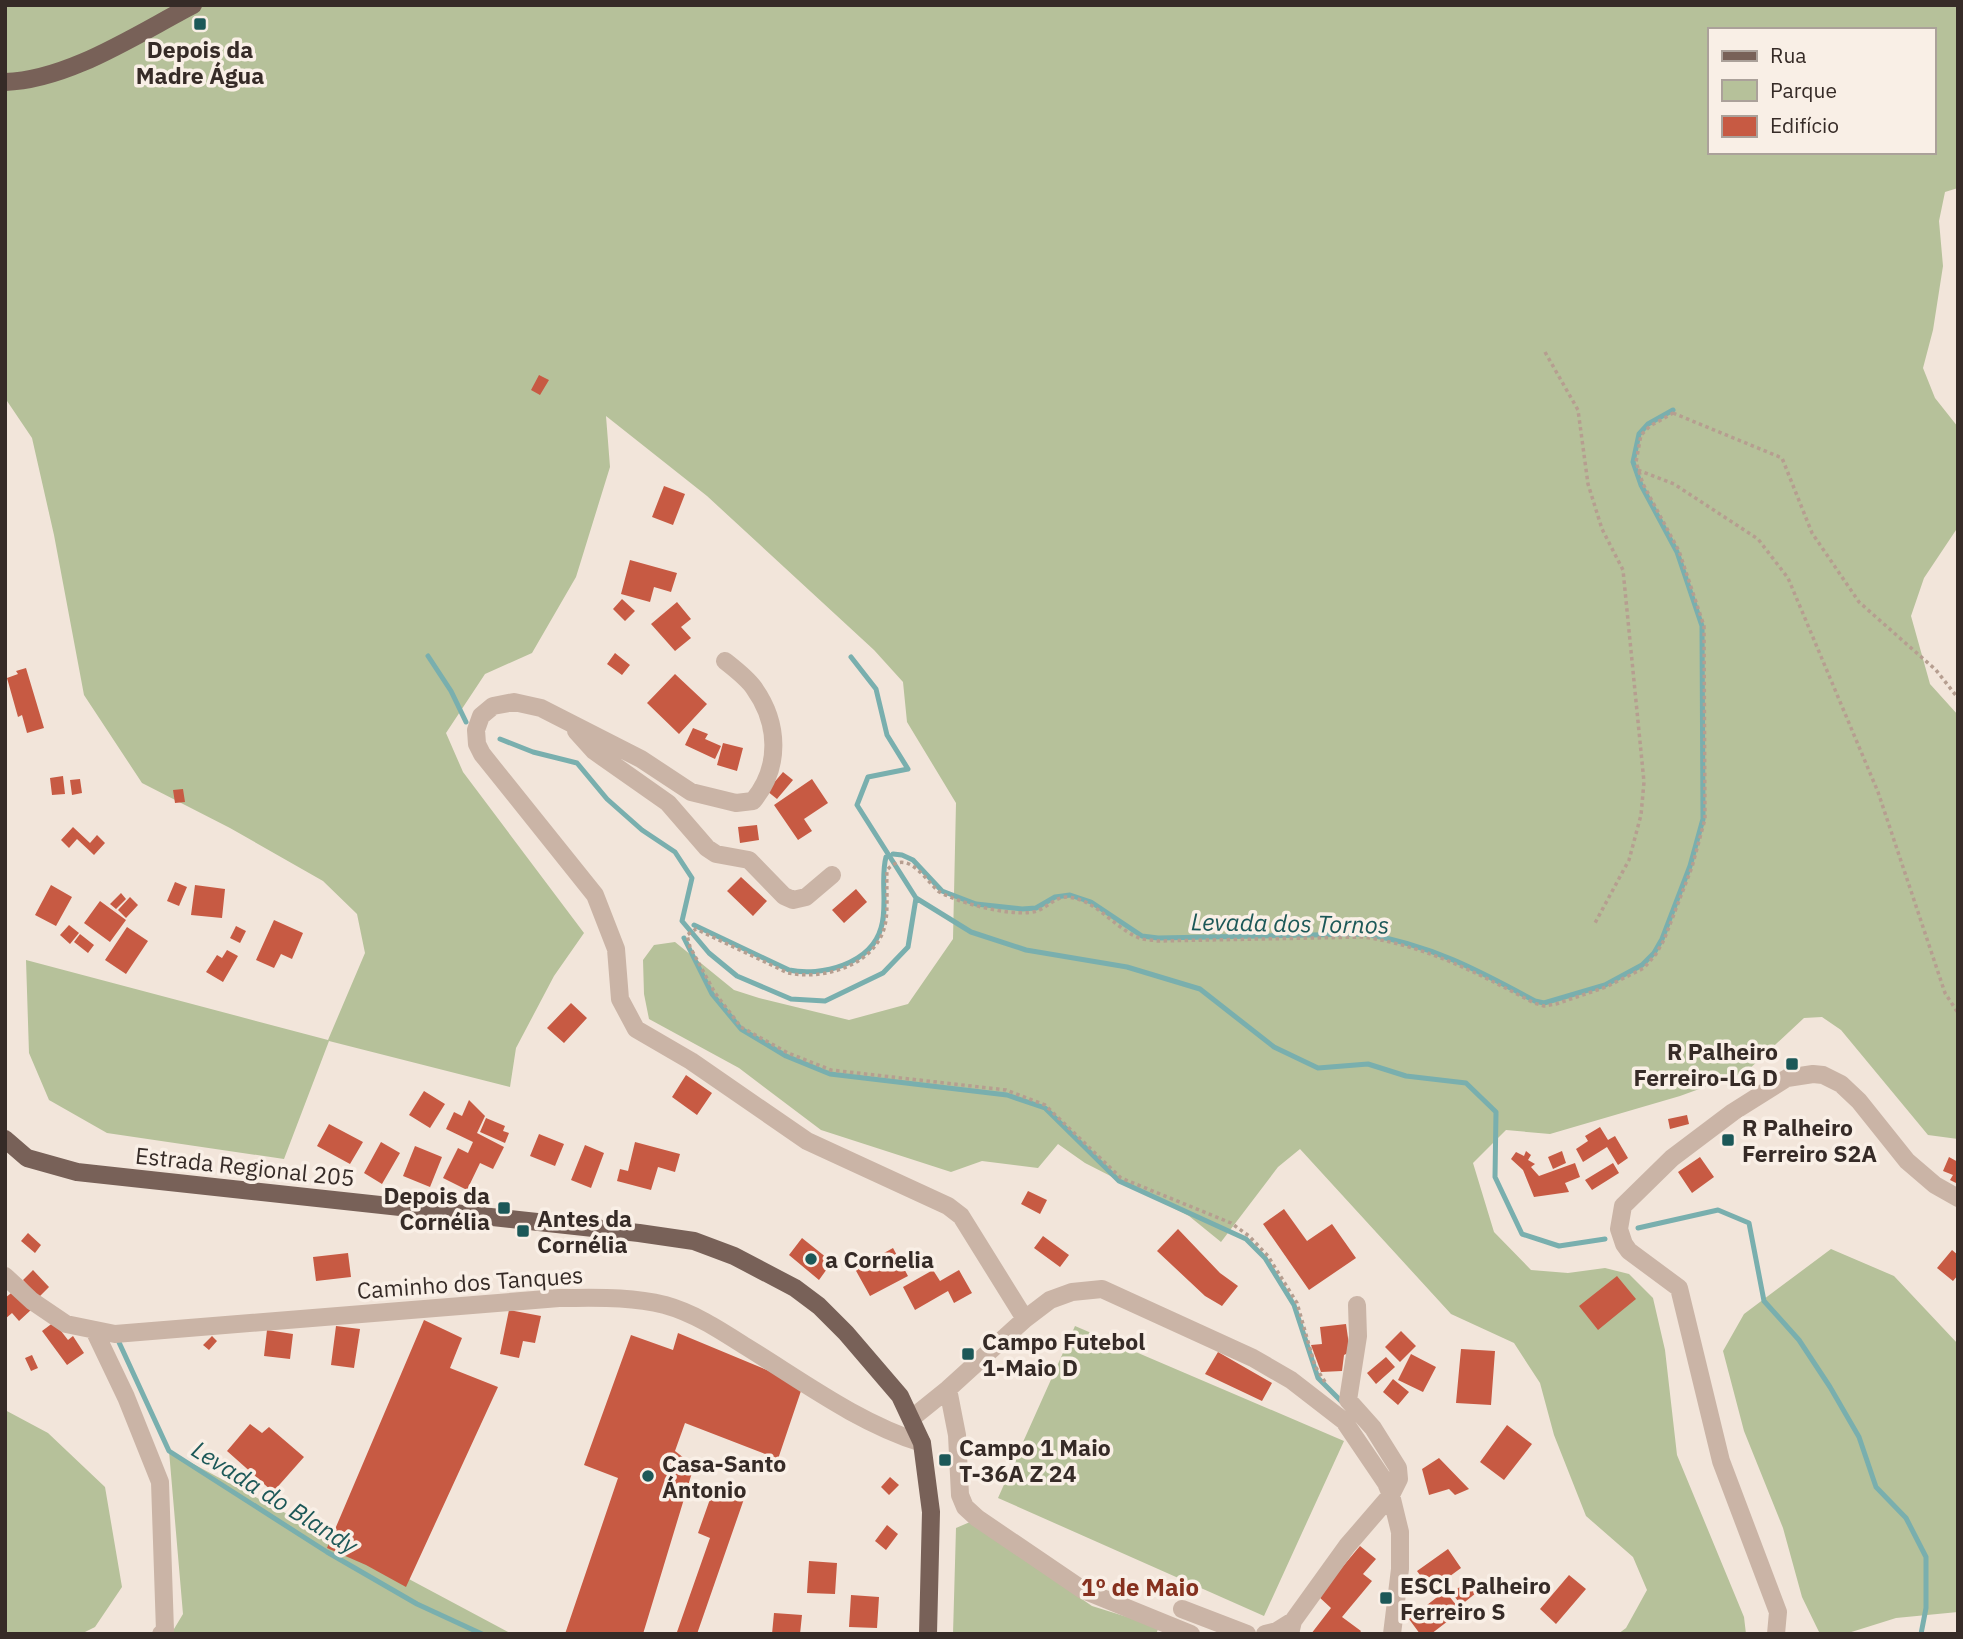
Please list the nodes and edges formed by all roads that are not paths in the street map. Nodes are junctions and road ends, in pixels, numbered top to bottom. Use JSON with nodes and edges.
{"nodes":[{"id":1,"x":193,"y":5,"type":"edge"},
{"id":2,"x":5,"y":82,"type":"edge"},
{"id":3,"x":726,"y":661,"type":"dead end"},
{"id":4,"x":572,"y":725,"type":"junction"},
{"id":5,"x":832,"y":875,"type":"dead end"},
{"id":6,"x":5,"y":1139,"type":"edge"},
{"id":7,"x":1958,"y":1198,"type":"edge"},
{"id":8,"x":5,"y":1276,"type":"edge"},
{"id":9,"x":1357,"y":1305,"type":"dead end"},
{"id":10,"x":1025,"y":1319,"type":"junction"},
{"id":11,"x":94,"y":1330,"type":"junction"},
{"id":12,"x":948,"y":1389,"type":"junction"},
{"id":13,"x":912,"y":1418,"type":"junction"},
{"id":14,"x":922,"y":1443,"type":"junction"},
{"id":15,"x":1391,"y":1495,"type":"junction"},
{"id":16,"x":1182,"y":1609,"type":"dead end"},
{"id":17,"x":1292,"y":1627,"type":"edge"},
{"id":18,"x":161,"y":1634,"type":"edge"},
{"id":19,"x":928,"y":1634,"type":"edge"},
{"id":20,"x":1191,"y":1634,"type":"edge"},
{"id":21,"x":1247,"y":1634,"type":"edge"},
{"id":22,"x":1265,"y":1634,"type":"edge"},
{"id":23,"x":1392,"y":1634,"type":"edge"},
{"id":24,"x":1776,"y":1634,"type":"edge"}],
"edges":[{"from":1,"to":2,"type":"main road"},
{"from":3,"to":4,"type":"street"},
{"from":4,"to":5,"type":"street"},
{"from":4,"to":10,"type":"street"},
{"from":6,"to":13,"type":"main road","name":"Estrada Regional 205"},
{"from":7,"to":24,"type":"street"},
{"from":8,"to":11,"type":"street","name":"Caminho dos Tanques"},
{"from":9,"to":15,"type":"street"},
{"from":10,"to":12,"type":"street"},
{"from":10,"to":15,"type":"street"},
{"from":11,"to":14,"type":"street","name":"Caminho dos Tanques"},
{"from":11,"to":18,"type":"street"},
{"from":12,"to":13,"type":"street"},
{"from":12,"to":20,"type":"street"},
{"from":13,"to":14,"type":"main road","name":"Estrada Regional 205"},
{"from":14,"to":19,"type":"main road","name":"Estrada Regional 205"},
{"from":15,"to":17,"type":"street"},
{"from":15,"to":23,"type":"street"},
{"from":16,"to":21,"type":"street"},
{"from":17,"to":22,"type":"street"}]}
